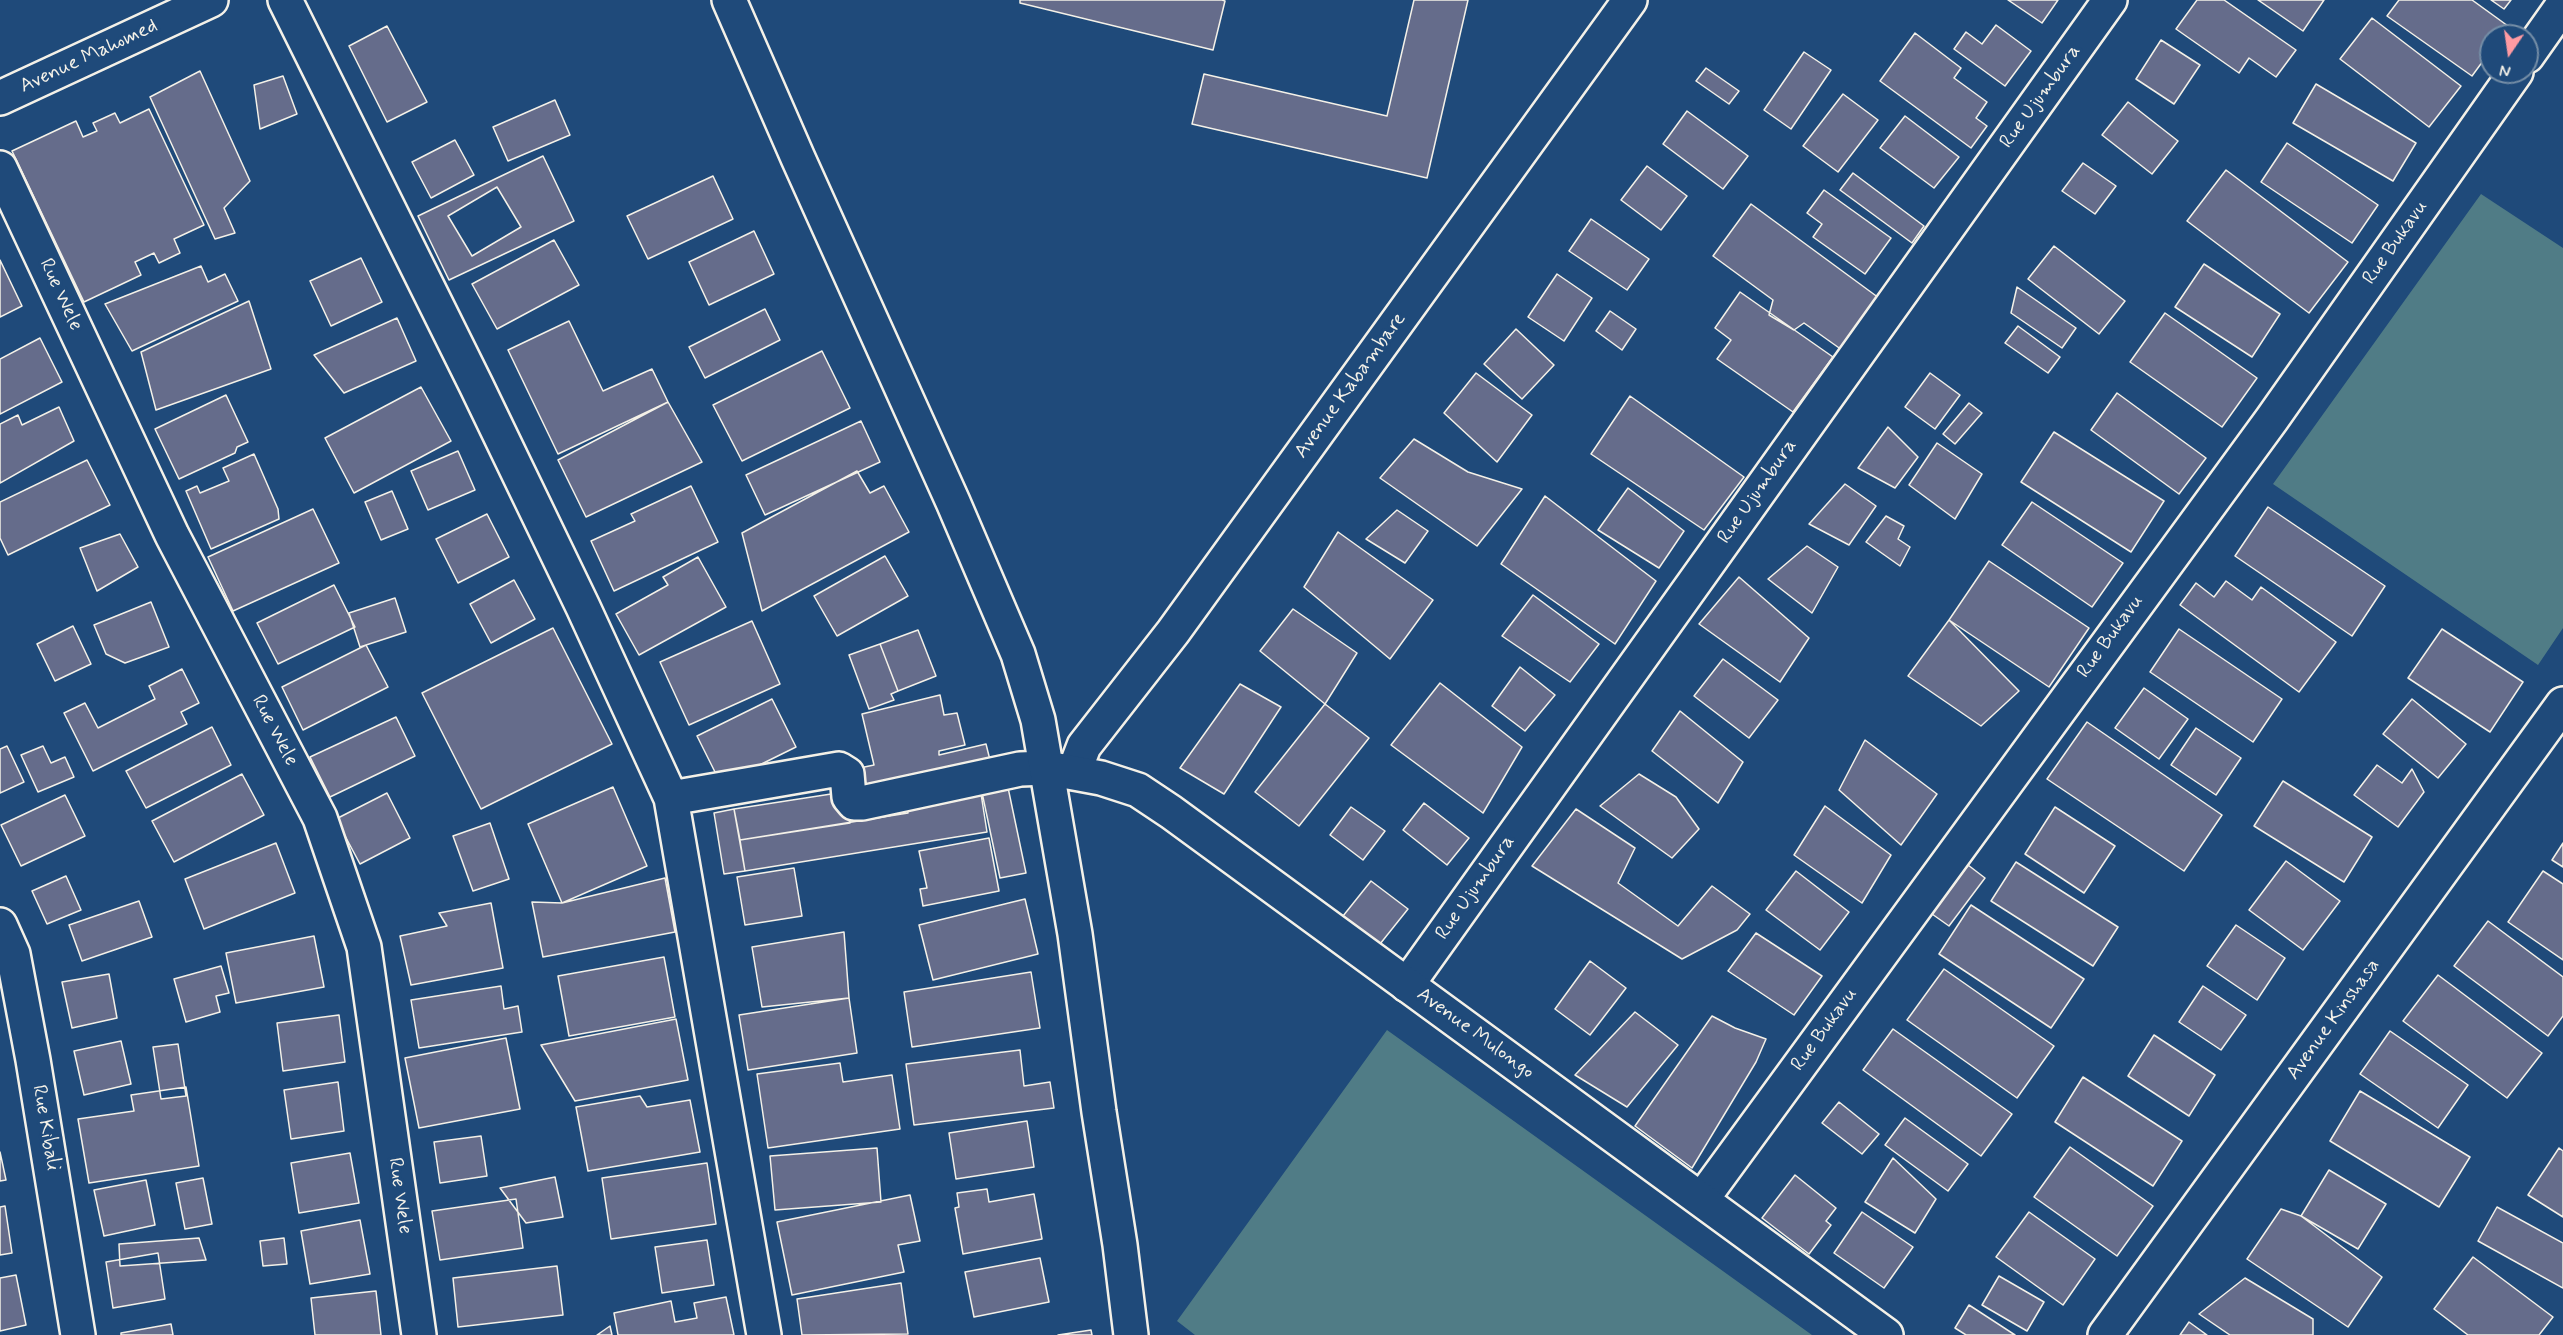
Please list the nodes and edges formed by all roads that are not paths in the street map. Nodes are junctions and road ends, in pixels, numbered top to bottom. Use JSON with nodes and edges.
{"nodes":[{"id":1,"x":211,"y":0,"type":"edge"},
{"id":2,"x":285,"y":0,"type":"edge"},
{"id":3,"x":729,"y":0,"type":"edge"},
{"id":4,"x":1630,"y":0,"type":"edge"},
{"id":5,"x":2110,"y":0,"type":"edge"},
{"id":6,"x":2563,"y":5,"type":"edge"},
{"id":7,"x":2539,"y":39,"type":"edge"},
{"id":8,"x":2508,"y":84,"type":"edge"},
{"id":9,"x":0,"y":98,"type":"edge"},
{"id":10,"x":0,"y":168,"type":"edge"},
{"id":11,"x":2563,"y":704,"type":"edge"},
{"id":12,"x":1060,"y":770,"type":"junction"},
{"id":13,"x":671,"y":798,"type":"junction"},
{"id":14,"x":0,"y":925,"type":"edge"},
{"id":15,"x":1407,"y":985,"type":"junction"},
{"id":16,"x":1702,"y":1199,"type":"junction"},
{"id":17,"x":78,"y":1335,"type":"edge"},
{"id":18,"x":419,"y":1335,"type":"edge"},
{"id":19,"x":764,"y":1335,"type":"edge"},
{"id":20,"x":1131,"y":1335,"type":"edge"},
{"id":21,"x":1886,"y":1335,"type":"edge"},
{"id":22,"x":2105,"y":1335,"type":"edge"}],
"edges":[{"from":1,"to":9,"type":"street","name":"Avenue Mahomed"},
{"from":2,"to":13,"type":"street"},
{"from":3,"to":12,"type":"street"},
{"from":4,"to":12,"type":"street","name":"Avenue Kabambare"},
{"from":5,"to":15,"type":"street","name":"Rue Ujumbura"},
{"from":6,"to":7,"type":"street"},
{"from":8,"to":16,"type":"street","name":"Rue Bukavu"},
{"from":10,"to":18,"type":"street","name":"Rue Wele"},
{"from":11,"to":22,"type":"street","name":"Avenue Kinshasa"},
{"from":12,"to":13,"type":"street"},
{"from":12,"to":15,"type":"street","name":"Avenue Mulongo"},
{"from":12,"to":20,"type":"street"},
{"from":13,"to":19,"type":"street"},
{"from":14,"to":17,"type":"street","name":"Rue Kibali"},
{"from":15,"to":16,"type":"street","name":"Avenue Mulongo"},
{"from":16,"to":21,"type":"street","name":"Avenue Mulongo"}]}
